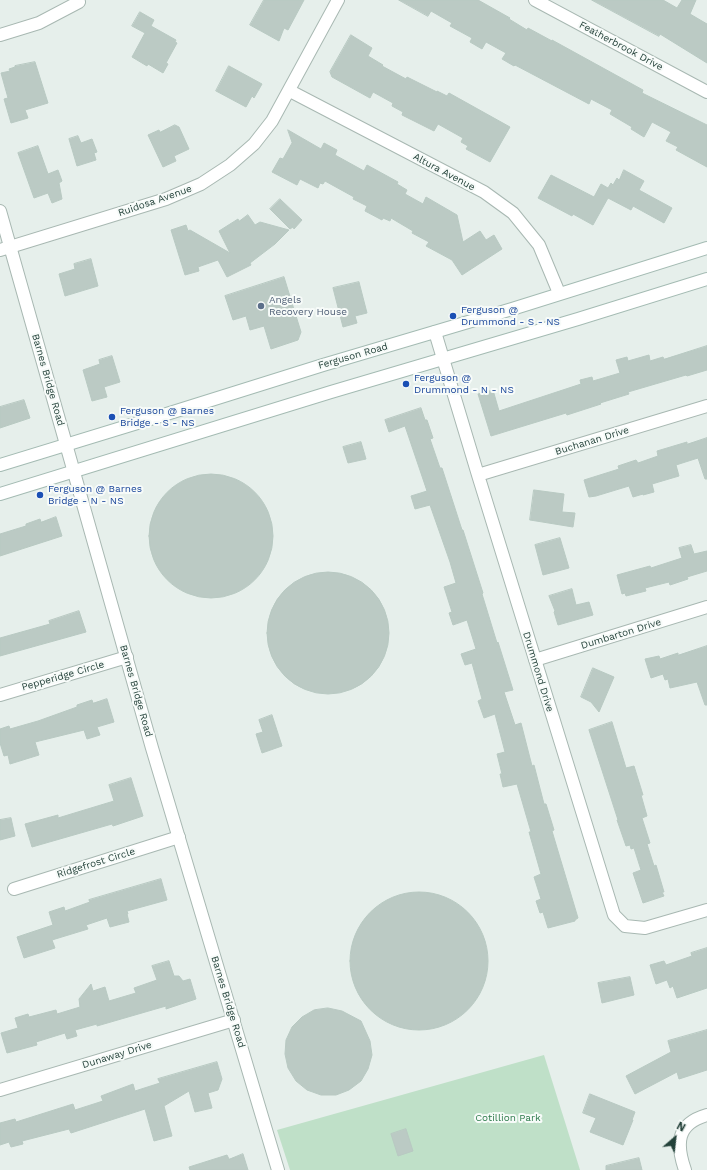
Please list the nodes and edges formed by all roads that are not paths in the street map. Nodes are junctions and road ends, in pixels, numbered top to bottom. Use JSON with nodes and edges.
{"nodes":[{"id":1,"x":338,"y":0,"type":"edge"},
{"id":2,"x":535,"y":0,"type":"edge"},
{"id":3,"x":79,"y":2,"type":"dead end"},
{"id":4,"x":0,"y":36,"type":"edge"},
{"id":5,"x":290,"y":91,"type":"junction"},
{"id":6,"x":707,"y":92,"type":"edge"},
{"id":7,"x":0,"y":211,"type":"edge"},
{"id":8,"x":707,"y":248,"type":"edge"},
{"id":9,"x":6,"y":249,"type":"edge"},
{"id":10,"x":707,"y":279,"type":"edge"},
{"id":11,"x":559,"y":294,"type":"junction"},
{"id":12,"x":435,"y":332,"type":"junction"},
{"id":13,"x":443,"y":359,"type":"junction"},
{"id":14,"x":707,"y":406,"type":"edge"},
{"id":15,"x":66,"y":444,"type":"junction"},
{"id":16,"x":0,"y":465,"type":"edge"},
{"id":17,"x":74,"y":471,"type":"junction"},
{"id":18,"x":478,"y":475,"type":"junction"},
{"id":19,"x":0,"y":494,"type":"edge"},
{"id":20,"x":707,"y":607,"type":"edge"},
{"id":21,"x":127,"y":658,"type":"junction"},
{"id":22,"x":535,"y":660,"type":"junction"},
{"id":23,"x":0,"y":694,"type":"edge"},
{"id":24,"x":179,"y":837,"type":"junction"},
{"id":25,"x":14,"y":889,"type":"dead end"},
{"id":26,"x":707,"y":910,"type":"edge"},
{"id":27,"x":234,"y":1020,"type":"junction"},
{"id":28,"x":0,"y":1090,"type":"edge"},
{"id":29,"x":707,"y":1114,"type":"edge"},
{"id":30,"x":278,"y":1170,"type":"edge"},
{"id":31,"x":684,"y":1170,"type":"edge"}],
"edges":[{"from":1,"to":5,"type":"street","name":"Ruidosa Avenue"},
{"from":2,"to":6,"type":"street","name":"Featherbrook Drive"},
{"from":3,"to":4,"type":"street"},
{"from":5,"to":9,"type":"street","name":"Ruidosa Avenue"},
{"from":5,"to":11,"type":"street","name":"Altura Avenue"},
{"from":7,"to":9,"type":"street","name":"Barnes Bridge Road"},
{"from":8,"to":11,"type":"street","name":"Ferguson Road"},
{"from":9,"to":15,"type":"street","name":"Barnes Bridge Road"},
{"from":10,"to":13,"type":"street"},
{"from":11,"to":12,"type":"street","name":"Ferguson Road"},
{"from":12,"to":13,"type":"street","name":"Drummond Drive"},
{"from":12,"to":15,"type":"street","name":"Ferguson Road"},
{"from":13,"to":17,"type":"street"},
{"from":13,"to":18,"type":"street","name":"Drummond Drive"},
{"from":14,"to":18,"type":"street","name":"Buchanan Drive"},
{"from":15,"to":16,"type":"street","name":"Ferguson Road"},
{"from":15,"to":17,"type":"street","name":"Barnes Bridge Road"},
{"from":17,"to":19,"type":"street"},
{"from":17,"to":21,"type":"street","name":"Barnes Bridge Road"},
{"from":18,"to":22,"type":"street","name":"Drummond Drive"},
{"from":20,"to":22,"type":"street","name":"Dumbarton Drive"},
{"from":21,"to":23,"type":"street","name":"Pepperidge Circle"},
{"from":21,"to":24,"type":"street","name":"Barnes Bridge Road"},
{"from":22,"to":26,"type":"street","name":"Drummond Drive"},
{"from":24,"to":25,"type":"street","name":"Ridgefrost Circle"},
{"from":24,"to":27,"type":"street","name":"Barnes Bridge Road"},
{"from":27,"to":28,"type":"street","name":"Dunaway Drive"},
{"from":27,"to":30,"type":"street","name":"Barnes Bridge Road"},
{"from":29,"to":31,"type":"street"}]}
